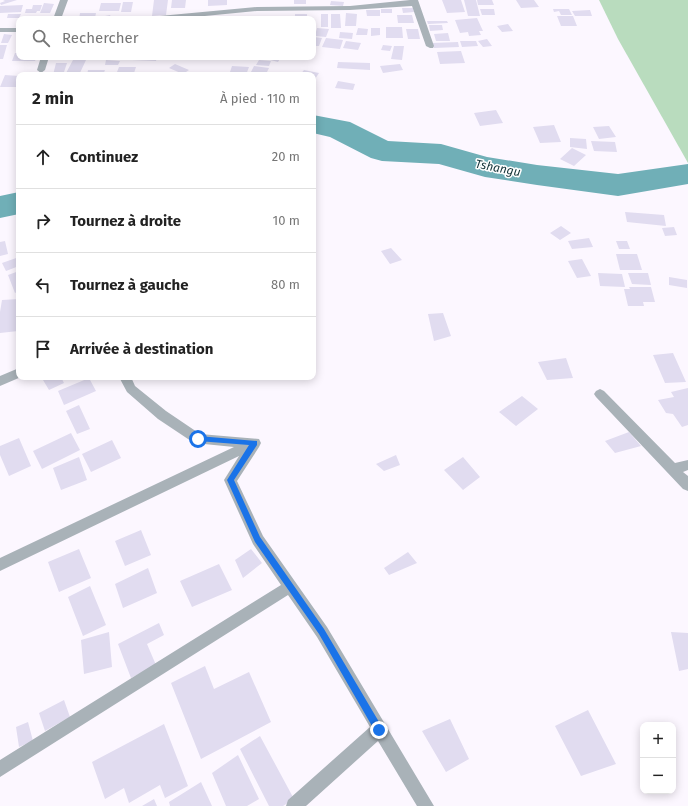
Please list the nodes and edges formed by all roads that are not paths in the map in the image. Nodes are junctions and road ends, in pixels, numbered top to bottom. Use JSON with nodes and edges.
{"nodes":[{"id":1,"x":64,"y":0,"type":"edge"},
{"id":2,"x":415,"y":2,"type":"edge"},
{"id":3,"x":58,"y":16,"type":"edge"},
{"id":4,"x":181,"y":16,"type":"edge"},
{"id":5,"x":0,"y":30,"type":"edge"},
{"id":6,"x":16,"y":30,"type":"edge"},
{"id":7,"x":430,"y":46,"type":"dead end"},
{"id":8,"x":44,"y":60,"type":"edge"},
{"id":9,"x":41,"y":70,"type":"dead end"},
{"id":10,"x":16,"y":374,"type":"edge"},
{"id":11,"x":0,"y":380,"type":"edge"},
{"id":12,"x":126,"y":380,"type":"edge"},
{"id":13,"x":600,"y":394,"type":"dead end"},
{"id":14,"x":255,"y":443,"type":"junction"},
{"id":15,"x":688,"y":465,"type":"edge"},
{"id":16,"x":674,"y":469,"type":"junction"},
{"id":17,"x":688,"y":485,"type":"edge"},
{"id":18,"x":0,"y":565,"type":"edge"},
{"id":19,"x":291,"y":586,"type":"junction"},
{"id":20,"x":379,"y":730,"type":"junction"},
{"id":21,"x":0,"y":769,"type":"edge"},
{"id":22,"x":294,"y":806,"type":"edge"},
{"id":23,"x":426,"y":806,"type":"edge"}],
"edges":[{"from":1,"to":3,"type":"street"},
{"from":2,"to":4,"type":"street"},
{"from":2,"to":7,"type":"street"},
{"from":5,"to":6,"type":"street"},
{"from":8,"to":9,"type":"street"},
{"from":10,"to":11,"type":"street"},
{"from":12,"to":14,"type":"street"},
{"from":13,"to":16,"type":"street"},
{"from":14,"to":18,"type":"street"},
{"from":14,"to":19,"type":"street"},
{"from":15,"to":16,"type":"street"},
{"from":16,"to":17,"type":"street"},
{"from":19,"to":20,"type":"street"},
{"from":19,"to":21,"type":"street"},
{"from":20,"to":22,"type":"street"},
{"from":20,"to":23,"type":"street"}]}
